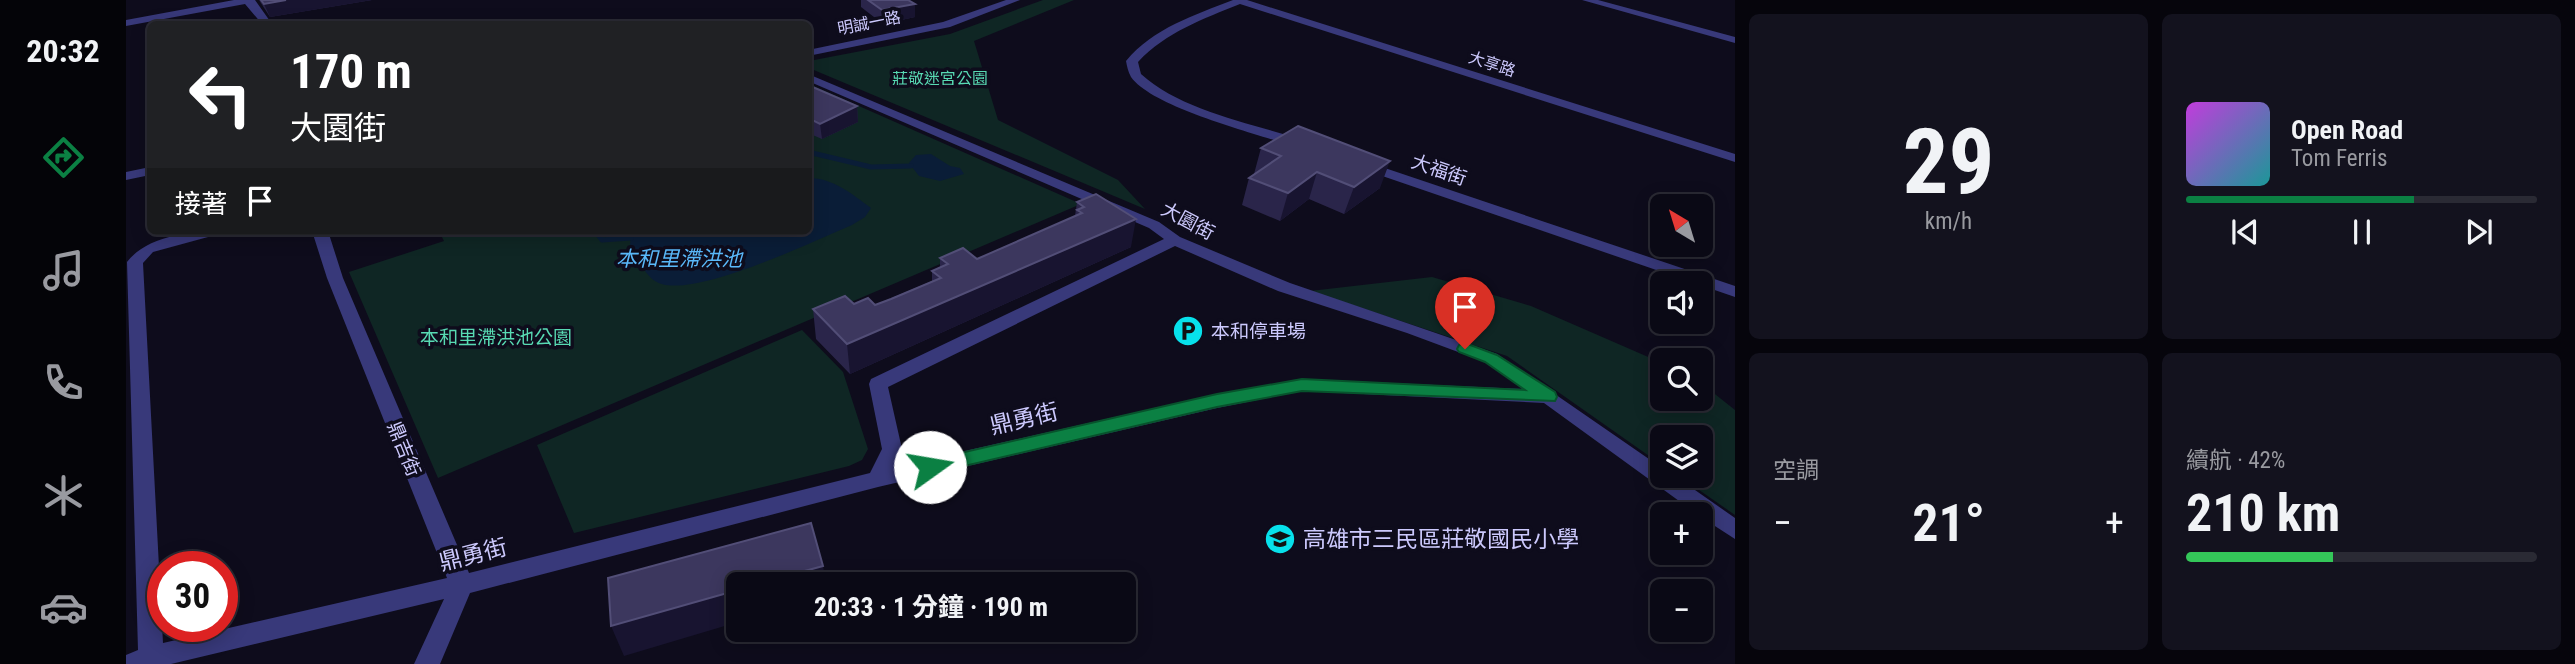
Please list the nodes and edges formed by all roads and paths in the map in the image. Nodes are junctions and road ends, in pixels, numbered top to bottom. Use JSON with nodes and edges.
{"nodes":[{"id":1,"x":248,"y":0,"type":"edge"},
{"id":2,"x":1015,"y":0,"type":"edge"},
{"id":3,"x":1241,"y":0,"type":"edge"},
{"id":4,"x":1587,"y":0,"type":"edge"},
{"id":5,"x":265,"y":21,"type":"edge"},
{"id":6,"x":126,"y":23,"type":"edge"},
{"id":7,"x":1735,"y":40,"type":"edge"},
{"id":8,"x":812,"y":52,"type":"edge"},
{"id":9,"x":812,"y":79,"type":"edge"},
{"id":10,"x":1320,"y":150,"type":"edge"},
{"id":11,"x":1735,"y":158,"type":"edge"},
{"id":12,"x":1354,"y":162,"type":"edge"},
{"id":13,"x":147,"y":172,"type":"edge"},
{"id":14,"x":126,"y":176,"type":"edge"},
{"id":15,"x":199,"y":235,"type":"edge"},
{"id":16,"x":321,"y":235,"type":"edge"},
{"id":17,"x":1175,"y":240,"type":"junction"},
{"id":18,"x":1735,"y":292,"type":"edge"},
{"id":19,"x":1548,"y":397,"type":"junction"},
{"id":20,"x":878,"y":479,"type":"junction"},
{"id":21,"x":1735,"y":530,"type":"edge"},
{"id":22,"x":462,"y":585,"type":"junction"},
{"id":23,"x":143,"y":662,"type":"edge"},
{"id":24,"x":427,"y":664,"type":"edge"}],
"edges":[{"from":1,"to":5,"type":"street"},
{"from":1,"to":6,"type":"street"},
{"from":2,"to":8,"type":"street","name":"明誠一路"},
{"from":3,"to":10,"type":"street"},
{"from":3,"to":11,"type":"street","name":"大享路"},
{"from":4,"to":7,"type":"street"},
{"from":9,"to":17,"type":"street","name":"大園街"},
{"from":12,"to":18,"type":"street","name":"大福街"},
{"from":13,"to":14,"type":"street"},
{"from":15,"to":23,"type":"street"},
{"from":16,"to":22,"type":"street","name":"鼎吉街"},
{"from":17,"to":19,"type":"street","name":"大園街"},
{"from":17,"to":20,"type":"street"},
{"from":19,"to":20,"type":"street","name":"鼎勇街"},
{"from":19,"to":21,"type":"street"},
{"from":20,"to":22,"type":"street","name":"鼎勇街"},
{"from":22,"to":23,"type":"street","name":"鼎勇街"},
{"from":22,"to":24,"type":"street"}]}
